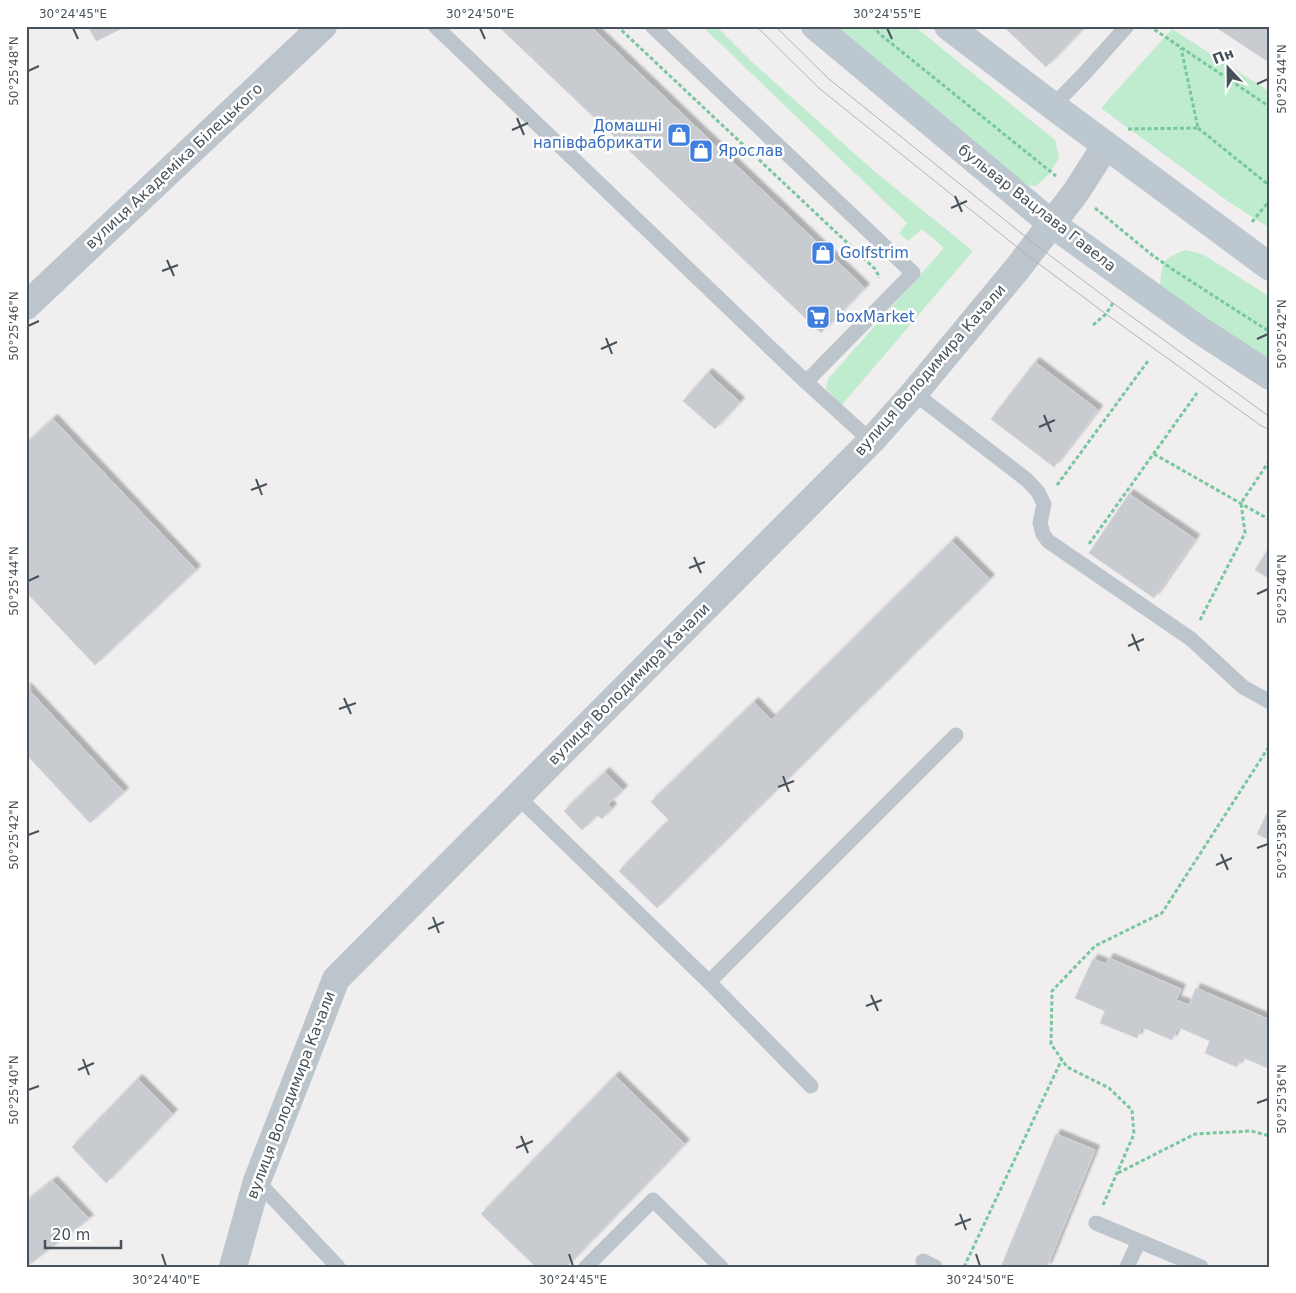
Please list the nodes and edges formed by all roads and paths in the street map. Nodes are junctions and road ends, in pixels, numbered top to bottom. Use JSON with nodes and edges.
{"nodes":[{"id":1,"x":322,"y":26,"type":"edge"},
{"id":2,"x":435,"y":26,"type":"edge"},
{"id":3,"x":617,"y":26,"type":"edge"},
{"id":4,"x":652,"y":26,"type":"edge"},
{"id":5,"x":815,"y":26,"type":"edge"},
{"id":6,"x":948,"y":26,"type":"edge"},
{"id":7,"x":1127,"y":26,"type":"edge"},
{"id":8,"x":1149,"y":26,"type":"edge"},
{"id":9,"x":1181,"y":48,"type":"junction"},
{"id":10,"x":1053,"y":106,"type":"junction"},
{"id":11,"x":1270,"y":106,"type":"edge"},
{"id":12,"x":1198,"y":128,"type":"junction"},
{"id":13,"x":1115,"y":137,"type":"junction"},
{"id":14,"x":1270,"y":186,"type":"edge"},
{"id":15,"x":1270,"y":200,"type":"edge"},
{"id":16,"x":1052,"y":224,"type":"junction"},
{"id":17,"x":1248,"y":226,"type":"dead end"},
{"id":18,"x":1270,"y":267,"type":"edge"},
{"id":19,"x":878,"y":282,"type":"dead end"},
{"id":20,"x":1113,"y":303,"type":"dead end"},
{"id":21,"x":26,"y":306,"type":"edge"},
{"id":22,"x":1093,"y":325,"type":"dead end"},
{"id":23,"x":1148,"y":360,"type":"dead end"},
{"id":24,"x":1270,"y":376,"type":"edge"},
{"id":25,"x":806,"y":382,"type":"junction"},
{"id":26,"x":914,"y":393,"type":"junction"},
{"id":27,"x":1197,"y":393,"type":"dead end"},
{"id":28,"x":871,"y":441,"type":"junction"},
{"id":29,"x":1154,"y":454,"type":"junction"},
{"id":30,"x":1270,"y":460,"type":"edge"},
{"id":31,"x":1241,"y":503,"type":"junction"},
{"id":32,"x":1044,"y":504,"type":"junction"},
{"id":33,"x":1270,"y":520,"type":"edge"},
{"id":34,"x":1077,"y":561,"type":"junction"},
{"id":35,"x":1190,"y":639,"type":"junction"},
{"id":36,"x":1270,"y":702,"type":"edge"},
{"id":37,"x":956,"y":735,"type":"dead end"},
{"id":38,"x":1270,"y":745,"type":"edge"},
{"id":39,"x":518,"y":796,"type":"junction"},
{"id":40,"x":709,"y":982,"type":"junction"},
{"id":41,"x":1062,"y":1060,"type":"junction"},
{"id":42,"x":810,"y":1086,"type":"dead end"},
{"id":43,"x":1270,"y":1136,"type":"edge"},
{"id":44,"x":1117,"y":1173,"type":"junction"},
{"id":45,"x":257,"y":1181,"type":"junction"},
{"id":46,"x":1096,"y":1223,"type":"joint"},
{"id":47,"x":1139,"y":1241,"type":"junction"},
{"id":48,"x":233,"y":1267,"type":"edge"},
{"id":49,"x":338,"y":1267,"type":"edge"},
{"id":50,"x":586,"y":1267,"type":"edge"},
{"id":51,"x":721,"y":1267,"type":"edge"},
{"id":52,"x":964,"y":1267,"type":"edge"},
{"id":53,"x":1127,"y":1267,"type":"edge"},
{"id":54,"x":1201,"y":1267,"type":"edge"}],
"edges":[{"from":1,"to":21,"type":"street","name":"вулиця Академіка Білецького"},
{"from":2,"to":25,"type":"lane"},
{"from":3,"to":19,"type":"path"},
{"from":4,"to":25,"type":"lane"},
{"from":5,"to":16,"type":"main road","name":"бульвар Вацлава Гавела"},
{"from":6,"to":10,"type":"main road"},
{"from":7,"to":10,"type":"lane"},
{"from":8,"to":9,"type":"path"},
{"from":9,"to":11,"type":"path"},
{"from":9,"to":12,"type":"path"},
{"from":10,"to":13,"type":"main road"},
{"from":12,"to":13,"type":"path"},
{"from":12,"to":14,"type":"path"},
{"from":13,"to":16,"type":"street","name":"вулиця Володимира Качали"},
{"from":13,"to":18,"type":"main road"},
{"from":15,"to":17,"type":"path"},
{"from":16,"to":24,"type":"main road","name":"бульвар Вацлава Гавела"},
{"from":16,"to":26,"type":"street","name":"вулиця Володимира Качали"},
{"from":20,"to":22,"type":"path"},
{"from":23,"to":32,"type":"path"},
{"from":25,"to":28,"type":"lane"},
{"from":26,"to":28,"type":"street","name":"вулиця Володимира Качали"},
{"from":26,"to":32,"type":"lane"},
{"from":27,"to":29,"type":"path"},
{"from":28,"to":39,"type":"street","name":"вулиця Володимира Качали"},
{"from":29,"to":31,"type":"path"},
{"from":29,"to":34,"type":"path"},
{"from":30,"to":31,"type":"path"},
{"from":31,"to":33,"type":"path"},
{"from":31,"to":35,"type":"path"},
{"from":32,"to":34,"type":"lane"},
{"from":34,"to":35,"type":"lane"},
{"from":35,"to":36,"type":"lane"},
{"from":37,"to":40,"type":"lane"},
{"from":38,"to":41,"type":"path"},
{"from":39,"to":40,"type":"lane"},
{"from":39,"to":45,"type":"street","name":"вулиця Володимира Качали"},
{"from":40,"to":42,"type":"lane"},
{"from":41,"to":44,"type":"path"},
{"from":41,"to":52,"type":"path"},
{"from":43,"to":44,"type":"path"},
{"from":44,"to":46,"type":"path"},
{"from":45,"to":48,"type":"street","name":"вулиця Володимира Качали"},
{"from":45,"to":49,"type":"lane"},
{"from":46,"to":47,"type":"lane"},
{"from":47,"to":53,"type":"lane"},
{"from":47,"to":54,"type":"lane"},
{"from":50,"to":51,"type":"lane"}]}
